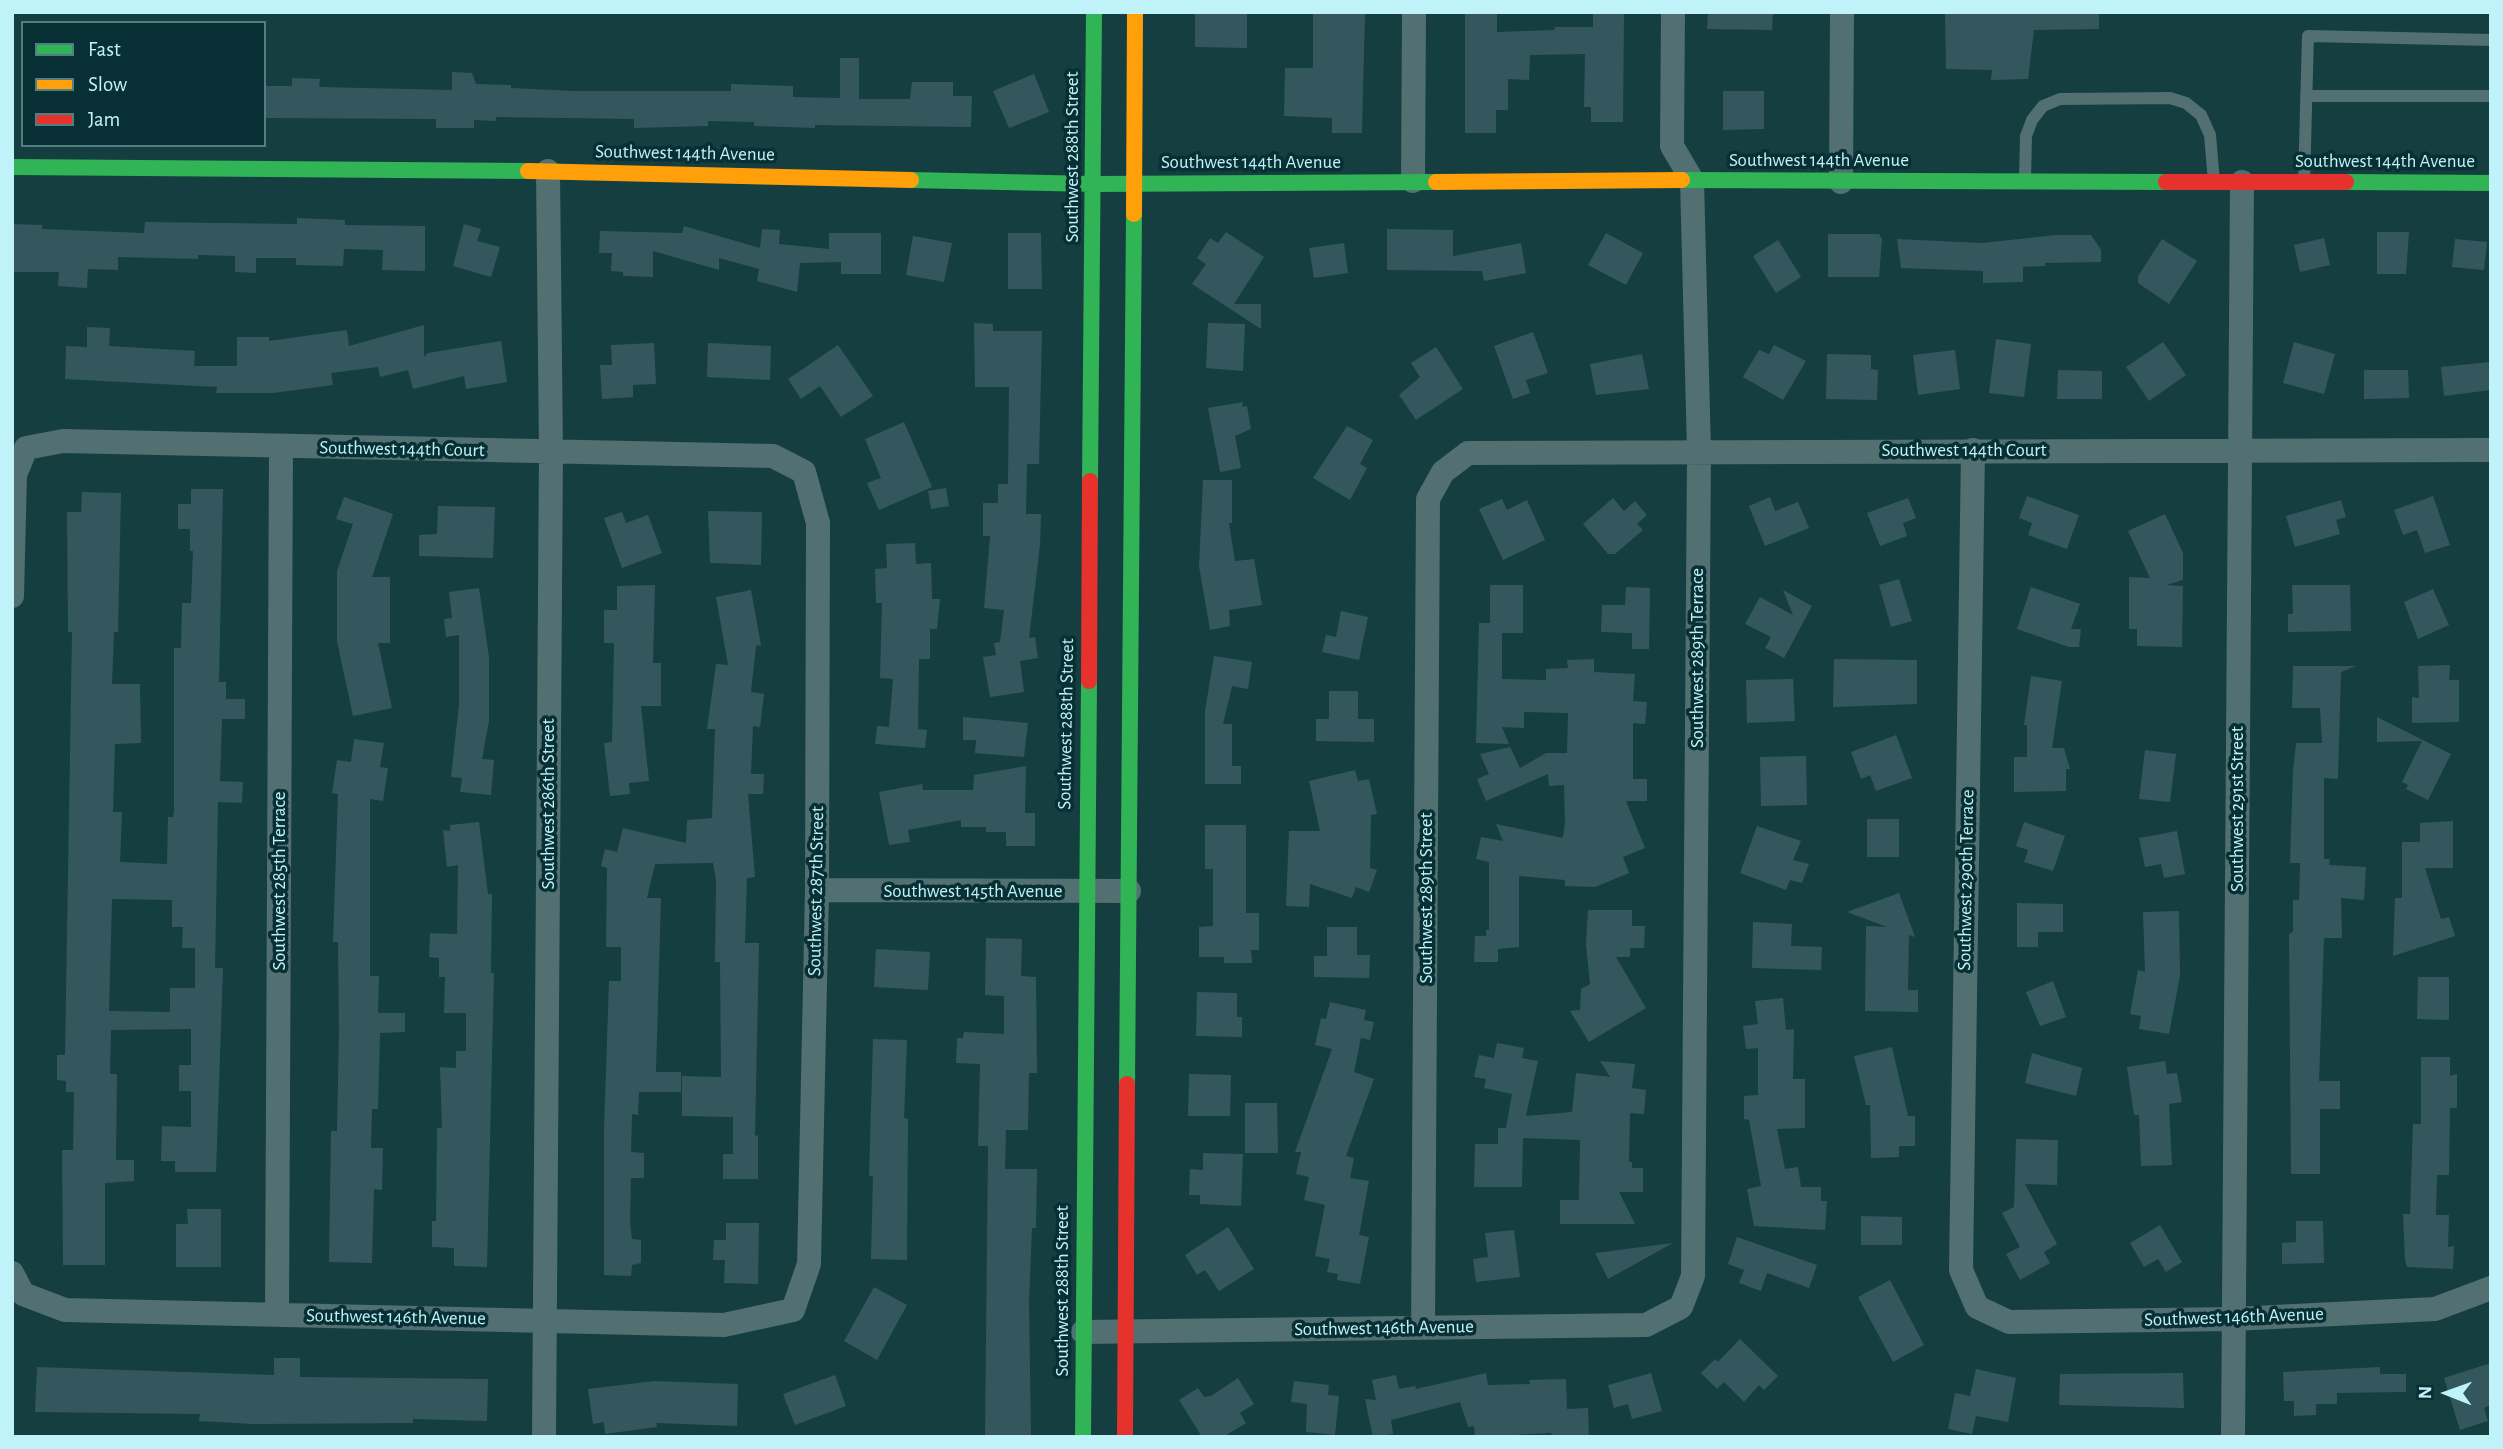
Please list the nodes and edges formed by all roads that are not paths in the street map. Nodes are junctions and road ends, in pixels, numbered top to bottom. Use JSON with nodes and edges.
{"nodes":[{"id":1,"x":1094,"y":12,"type":"edge"},
{"id":2,"x":1135,"y":12,"type":"edge"},
{"id":3,"x":1414,"y":12,"type":"edge"},
{"id":4,"x":1674,"y":12,"type":"edge"},
{"id":5,"x":1842,"y":12,"type":"edge"},
{"id":6,"x":2491,"y":40,"type":"edge"},
{"id":7,"x":2306,"y":96,"type":"junction"},
{"id":8,"x":2491,"y":96,"type":"edge"},
{"id":9,"x":12,"y":167,"type":"edge"},
{"id":10,"x":548,"y":171,"type":"junction"},
{"id":11,"x":1692,"y":180,"type":"junction"},
{"id":12,"x":1413,"y":181,"type":"junction"},
{"id":13,"x":1842,"y":182,"type":"junction"},
{"id":14,"x":2025,"y":182,"type":"junction"},
{"id":15,"x":2214,"y":182,"type":"junction"},
{"id":16,"x":2242,"y":182,"type":"junction"},
{"id":17,"x":2304,"y":182,"type":"junction"},
{"id":18,"x":2491,"y":183,"type":"edge"},
{"id":19,"x":1093,"y":184,"type":"junction"},
{"id":20,"x":1133,"y":184,"type":"junction"},
{"id":21,"x":281,"y":447,"type":"junction"},
{"id":22,"x":1973,"y":450,"type":"junction"},
{"id":23,"x":2239,"y":450,"type":"junction"},
{"id":24,"x":2491,"y":450,"type":"edge"},
{"id":25,"x":1699,"y":451,"type":"junction"},
{"id":26,"x":551,"y":452,"type":"junction"},
{"id":27,"x":804,"y":472,"type":"joint"},
{"id":28,"x":1443,"y":472,"type":"joint"},
{"id":29,"x":12,"y":596,"type":"edge"},
{"id":30,"x":817,"y":890,"type":"junction"},
{"id":31,"x":1085,"y":891,"type":"junction"},
{"id":32,"x":1129,"y":891,"type":"junction"},
{"id":33,"x":12,"y":1273,"type":"edge"},
{"id":34,"x":2491,"y":1288,"type":"edge"},
{"id":35,"x":1681,"y":1307,"type":"joint"},
{"id":36,"x":1977,"y":1307,"type":"joint"},
{"id":37,"x":793,"y":1310,"type":"joint"},
{"id":38,"x":277,"y":1314,"type":"junction"},
{"id":39,"x":545,"y":1319,"type":"junction"},
{"id":40,"x":2234,"y":1319,"type":"junction"},
{"id":41,"x":1423,"y":1327,"type":"junction"},
{"id":42,"x":1083,"y":1332,"type":"junction"},
{"id":43,"x":1126,"y":1332,"type":"junction"},
{"id":44,"x":544,"y":1437,"type":"edge"},
{"id":45,"x":1083,"y":1437,"type":"edge"},
{"id":46,"x":1125,"y":1437,"type":"edge"},
{"id":47,"x":2233,"y":1437,"type":"edge"}],
"edges":[{"from":1,"to":19,"type":"main road","name":"Southwest 288th Street"},
{"from":2,"to":20,"type":"main road"},
{"from":3,"to":12,"type":"street"},
{"from":4,"to":11,"type":"street","name":"Southwest 289th Terrace"},
{"from":5,"to":13,"type":"street"},
{"from":6,"to":7,"type":"lane"},
{"from":7,"to":8,"type":"lane"},
{"from":7,"to":17,"type":"lane"},
{"from":9,"to":10,"type":"main road","name":"Southwest 144th Avenue"},
{"from":10,"to":19,"type":"main road","name":"Southwest 144th Avenue"},
{"from":10,"to":26,"type":"street","name":"Southwest 286th Street"},
{"from":11,"to":12,"type":"main road","name":"Southwest 144th Avenue"},
{"from":11,"to":13,"type":"main road","name":"Southwest 144th Avenue"},
{"from":11,"to":25,"type":"street","name":"Southwest 289th Terrace"},
{"from":12,"to":20,"type":"main road","name":"Southwest 144th Avenue"},
{"from":13,"to":14,"type":"main road","name":"Southwest 144th Avenue"},
{"from":14,"to":15,"type":"main road","name":"Southwest 144th Avenue"},
{"from":14,"to":15,"type":"lane"},
{"from":15,"to":16,"type":"main road","name":"Southwest 144th Avenue"},
{"from":16,"to":17,"type":"main road","name":"Southwest 144th Avenue"},
{"from":16,"to":23,"type":"street","name":"Southwest 291st Street"},
{"from":17,"to":18,"type":"main road","name":"Southwest 144th Avenue"},
{"from":19,"to":20,"type":"main road","name":"Southwest 144th Avenue"},
{"from":19,"to":31,"type":"main road","name":"Southwest 288th Street"},
{"from":20,"to":32,"type":"main road"},
{"from":21,"to":26,"type":"street","name":"Southwest 144th Court"},
{"from":21,"to":29,"type":"street","name":"Southwest 144th Court"},
{"from":21,"to":38,"type":"street","name":"Southwest 285th Terrace"},
{"from":22,"to":23,"type":"street","name":"Southwest 144th Court"},
{"from":22,"to":25,"type":"street","name":"Southwest 144th Court"},
{"from":22,"to":36,"type":"street","name":"Southwest 290th Terrace"},
{"from":23,"to":24,"type":"street","name":"Southwest 144th Court"},
{"from":23,"to":40,"type":"street","name":"Southwest 291st Street"},
{"from":25,"to":28,"type":"street","name":"Southwest 144th Court"},
{"from":25,"to":35,"type":"street","name":"Southwest 289th Terrace"},
{"from":26,"to":27,"type":"street","name":"Southwest 144th Court"},
{"from":26,"to":39,"type":"street","name":"Southwest 286th Street"},
{"from":27,"to":30,"type":"street","name":"Southwest 287th Street"},
{"from":28,"to":41,"type":"street","name":"Southwest 289th Street"},
{"from":30,"to":31,"type":"street","name":"Southwest 145th Avenue"},
{"from":30,"to":37,"type":"street","name":"Southwest 287th Street"},
{"from":31,"to":32,"type":"street","name":"Southwest 145th Avenue"},
{"from":31,"to":42,"type":"main road","name":"Southwest 288th Street"},
{"from":32,"to":43,"type":"main road"},
{"from":33,"to":38,"type":"street","name":"Southwest 146th Avenue"},
{"from":34,"to":40,"type":"street","name":"Southwest 146th Avenue"},
{"from":35,"to":41,"type":"street","name":"Southwest 146th Avenue"},
{"from":36,"to":40,"type":"street","name":"Southwest 146th Avenue"},
{"from":37,"to":39,"type":"street","name":"Southwest 146th Avenue"},
{"from":38,"to":39,"type":"street","name":"Southwest 146th Avenue"},
{"from":39,"to":44,"type":"street","name":"Southwest 286th Street"},
{"from":40,"to":47,"type":"street","name":"Southwest 291st Street"},
{"from":41,"to":43,"type":"street","name":"Southwest 146th Avenue"},
{"from":42,"to":43,"type":"street","name":"Southwest 146th Avenue"},
{"from":42,"to":45,"type":"main road","name":"Southwest 288th Street"},
{"from":43,"to":46,"type":"main road"}]}
